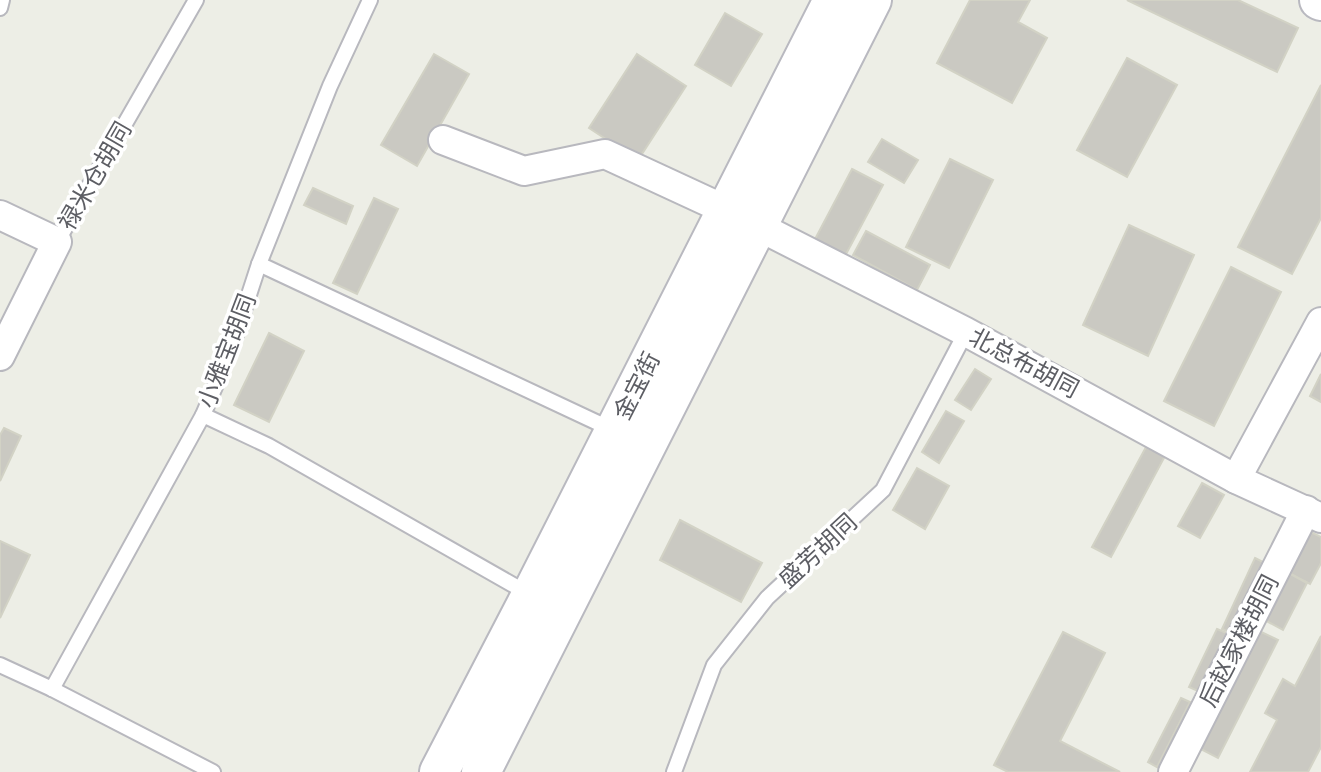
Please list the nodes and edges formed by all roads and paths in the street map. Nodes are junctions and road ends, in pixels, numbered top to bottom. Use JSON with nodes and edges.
{"nodes":[{"id":1,"x":2,"y":0,"type":"edge"},
{"id":2,"x":197,"y":0,"type":"edge"},
{"id":3,"x":370,"y":0,"type":"edge"},
{"id":4,"x":833,"y":0,"type":"edge"},
{"id":5,"x":872,"y":0,"type":"edge"},
{"id":6,"x":0,"y":8,"type":"edge"},
{"id":7,"x":443,"y":140,"type":"dead end"},
{"id":8,"x":0,"y":215,"type":"edge"},
{"id":9,"x":742,"y":218,"type":"junction"},
{"id":10,"x":57,"y":242,"type":"junction"},
{"id":11,"x":259,"y":264,"type":"junction"},
{"id":12,"x":1321,"y":322,"type":"edge"},
{"id":13,"x":966,"y":332,"type":"junction"},
{"id":14,"x":0,"y":356,"type":"edge"},
{"id":15,"x":203,"y":415,"type":"junction"},
{"id":16,"x":614,"y":430,"type":"junction"},
{"id":17,"x":1236,"y":479,"type":"junction"},
{"id":18,"x":1313,"y":514,"type":"edge"},
{"id":19,"x":531,"y":595,"type":"junction"},
{"id":20,"x":0,"y":665,"type":"edge"},
{"id":21,"x":52,"y":688,"type":"junction"},
{"id":22,"x":213,"y":772,"type":"edge"},
{"id":23,"x":439,"y":772,"type":"edge"},
{"id":24,"x":481,"y":772,"type":"edge"},
{"id":25,"x":674,"y":772,"type":"edge"},
{"id":26,"x":1173,"y":772,"type":"edge"}],
"edges":[{"from":1,"to":6,"type":"lane"},
{"from":2,"to":10,"type":"lane","name":"禄米仓胡同"},
{"from":3,"to":11,"type":"lane","name":"小雅宝胡同"},
{"from":4,"to":9,"type":"main road","name":"金宝街"},
{"from":5,"to":9,"type":"main road","name":"金宝街"},
{"from":7,"to":9,"type":"street","name":"北总布胡同"},
{"from":8,"to":10,"type":"street"},
{"from":9,"to":13,"type":"street","name":"北总布胡同"},
{"from":9,"to":16,"type":"main road","name":"金宝街"},
{"from":9,"to":24,"type":"main road","name":"金宝街"},
{"from":10,"to":14,"type":"street","name":"禄米仓胡同"},
{"from":11,"to":15,"type":"lane","name":"小雅宝胡同"},
{"from":11,"to":16,"type":"lane"},
{"from":12,"to":17,"type":"street"},
{"from":13,"to":17,"type":"street","name":"北总布胡同"},
{"from":13,"to":25,"type":"lane","name":"盛芳胡同"},
{"from":15,"to":19,"type":"lane"},
{"from":15,"to":21,"type":"lane","name":"小雅宝胡同"},
{"from":16,"to":19,"type":"main road","name":"金宝街"},
{"from":17,"to":18,"type":"street","name":"北总布胡同"},
{"from":18,"to":26,"type":"street","name":"后赵家楼胡同"},
{"from":19,"to":23,"type":"main road","name":"金宝街"},
{"from":20,"to":21,"type":"lane"},
{"from":21,"to":22,"type":"lane"}]}
